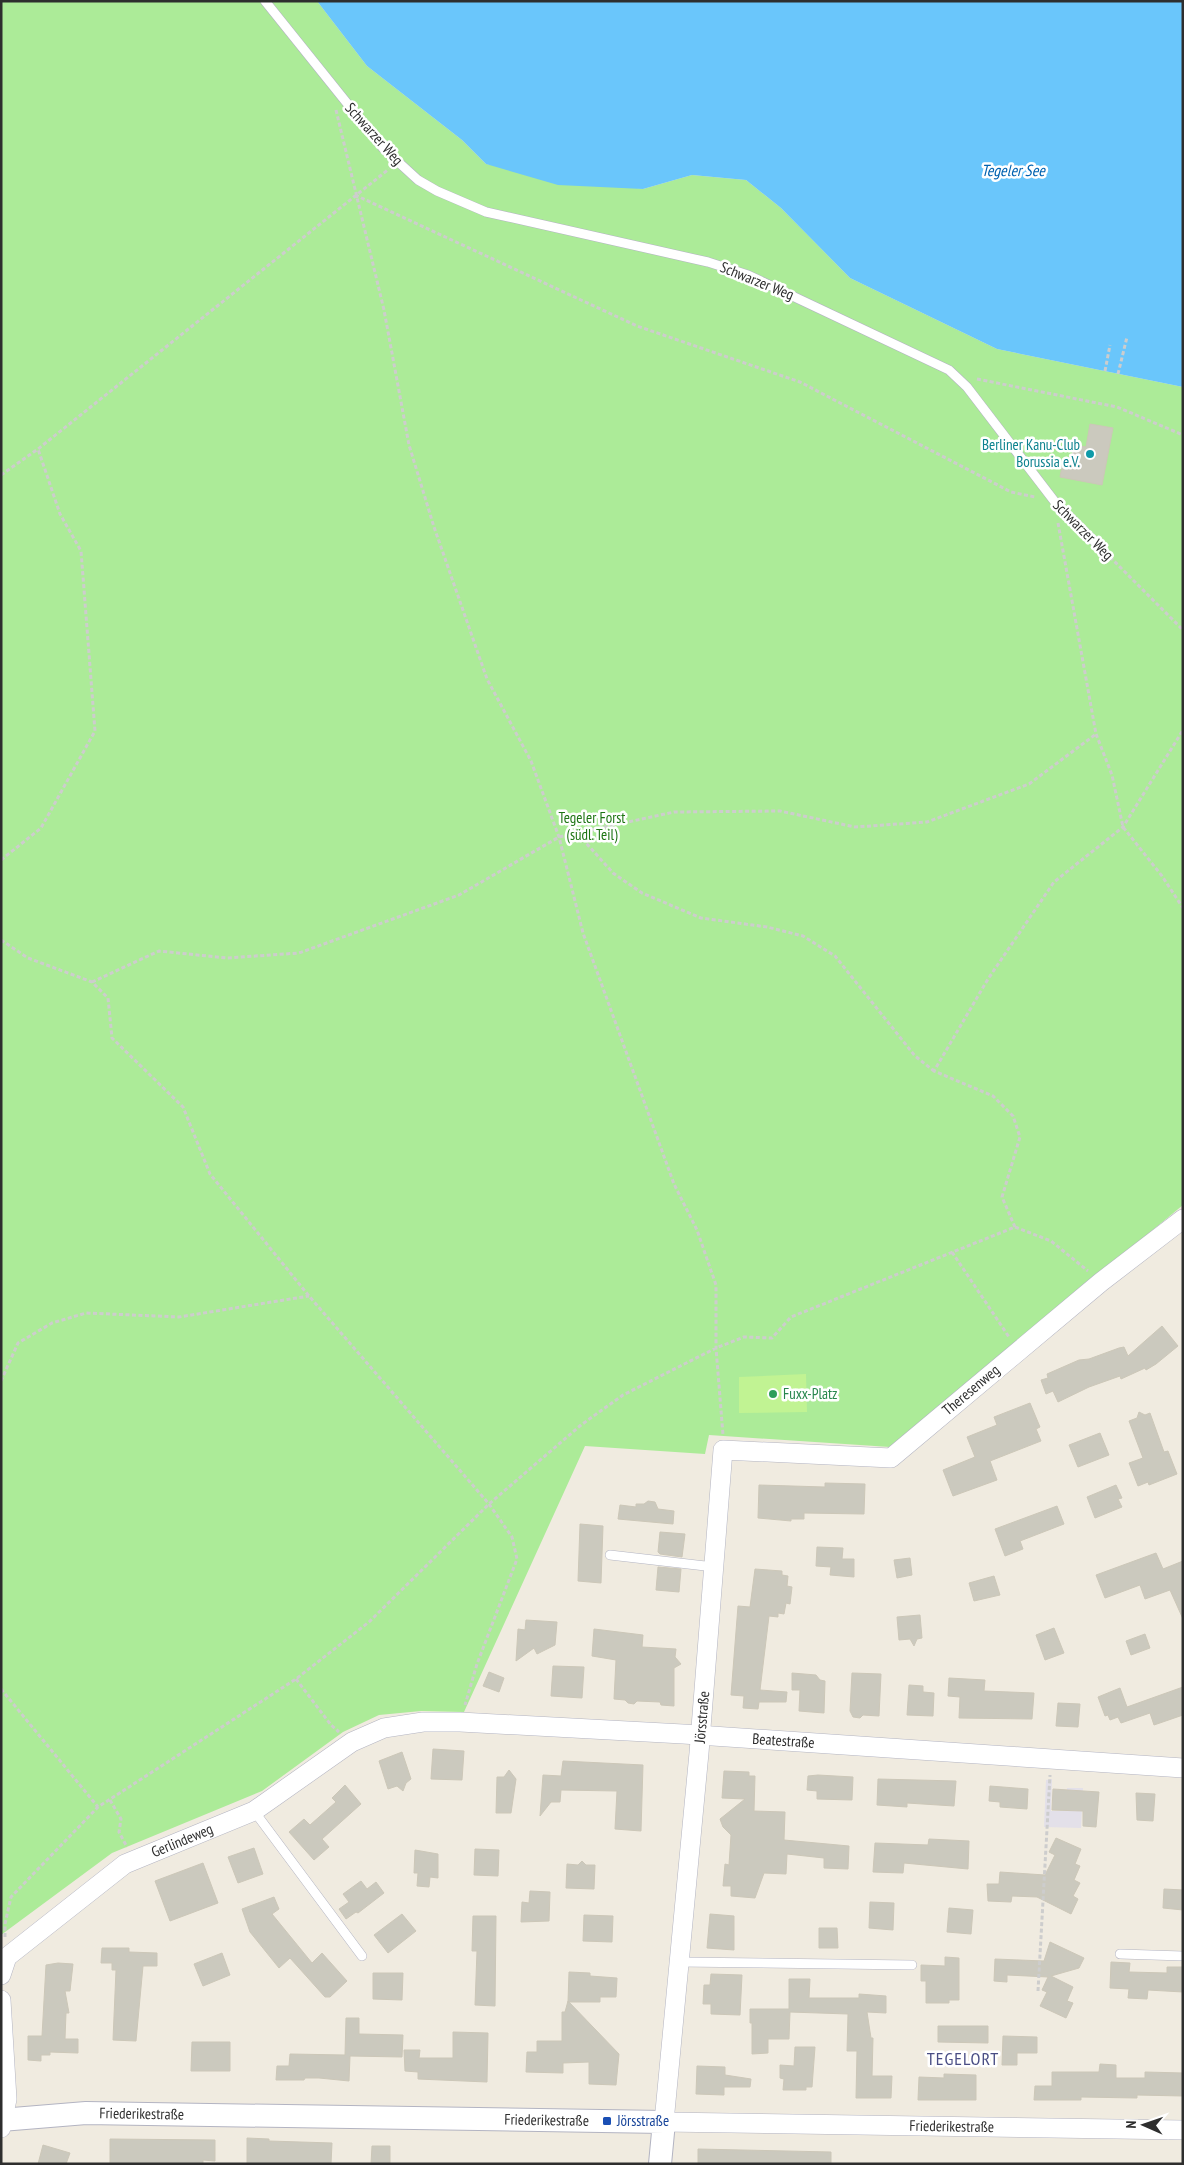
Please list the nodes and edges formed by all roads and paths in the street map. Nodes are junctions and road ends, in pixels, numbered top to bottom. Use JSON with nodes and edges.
{"nodes":[{"id":1,"x":265,"y":1,"type":"edge"},
{"id":2,"x":331,"y":85,"type":"junction"},
{"id":3,"x":398,"y":162,"type":"junction"},
{"id":4,"x":355,"y":195,"type":"junction"},
{"id":5,"x":1127,"y":337,"type":"dead end"},
{"id":6,"x":1110,"y":345,"type":"dead end"},
{"id":7,"x":949,"y":370,"type":"junction"},
{"id":8,"x":1105,"y":371,"type":"dead end"},
{"id":9,"x":1118,"y":374,"type":"dead end"},
{"id":10,"x":1183,"y":436,"type":"edge"},
{"id":11,"x":38,"y":450,"type":"junction"},
{"id":12,"x":1,"y":476,"type":"edge"},
{"id":13,"x":1054,"y":502,"type":"junction"},
{"id":14,"x":1103,"y":550,"type":"joint"},
{"id":15,"x":1183,"y":630,"type":"edge"},
{"id":16,"x":1183,"y":730,"type":"edge"},
{"id":17,"x":1096,"y":734,"type":"junction"},
{"id":18,"x":1123,"y":827,"type":"junction"},
{"id":19,"x":578,"y":834,"type":"junction"},
{"id":20,"x":559,"y":837,"type":"junction"},
{"id":21,"x":1,"y":860,"type":"edge"},
{"id":22,"x":1183,"y":908,"type":"edge"},
{"id":23,"x":1,"y":940,"type":"edge"},
{"id":24,"x":92,"y":982,"type":"junction"},
{"id":25,"x":934,"y":1071,"type":"junction"},
{"id":26,"x":1183,"y":1220,"type":"edge"},
{"id":27,"x":1015,"y":1227,"type":"junction"},
{"id":28,"x":952,"y":1252,"type":"junction"},
{"id":29,"x":1101,"y":1282,"type":"junction"},
{"id":30,"x":309,"y":1296,"type":"junction"},
{"id":31,"x":716,"y":1348,"type":"junction"},
{"id":32,"x":1018,"y":1350,"type":"junction"},
{"id":33,"x":1,"y":1381,"type":"edge"},
{"id":34,"x":723,"y":1450,"type":"junction"},
{"id":35,"x":488,"y":1504,"type":"junction"},
{"id":36,"x":610,"y":1555,"type":"dead end"},
{"id":37,"x":714,"y":1567,"type":"junction"},
{"id":38,"x":296,"y":1679,"type":"junction"},
{"id":39,"x":1,"y":1690,"type":"edge"},
{"id":40,"x":460,"y":1722,"type":"junction"},
{"id":41,"x":384,"y":1728,"type":"joint"},
{"id":42,"x":700,"y":1735,"type":"junction"},
{"id":43,"x":352,"y":1742,"type":"junction"},
{"id":44,"x":1050,"y":1759,"type":"junction"},
{"id":45,"x":1183,"y":1768,"type":"edge"},
{"id":46,"x":110,"y":1800,"type":"junction"},
{"id":47,"x":98,"y":1807,"type":"junction"},
{"id":48,"x":254,"y":1811,"type":"junction"},
{"id":49,"x":134,"y":1861,"type":"junction"},
{"id":50,"x":1120,"y":1954,"type":"dead end"},
{"id":51,"x":362,"y":1956,"type":"dead end"},
{"id":52,"x":1183,"y":1956,"type":"edge"},
{"id":53,"x":680,"y":1962,"type":"junction"},
{"id":54,"x":912,"y":1964,"type":"dead end"},
{"id":55,"x":4,"y":1966,"type":"edge"},
{"id":56,"x":1038,"y":1991,"type":"dead end"},
{"id":57,"x":1,"y":2000,"type":"edge"},
{"id":58,"x":664,"y":2122,"type":"junction"},
{"id":59,"x":2,"y":2123,"type":"edge"},
{"id":60,"x":1183,"y":2130,"type":"edge"},
{"id":61,"x":660,"y":2164,"type":"edge"}],
"edges":[{"from":1,"to":2,"type":"lane","name":"Schwarzer Weg"},
{"from":2,"to":3,"type":"lane","name":"Schwarzer Weg"},
{"from":2,"to":4,"type":"path"},
{"from":3,"to":4,"type":"path"},
{"from":3,"to":7,"type":"lane","name":"Schwarzer Weg"},
{"from":4,"to":11,"type":"path"},
{"from":4,"to":13,"type":"path"},
{"from":4,"to":20,"type":"path"},
{"from":5,"to":9,"type":"path"},
{"from":6,"to":8,"type":"path"},
{"from":7,"to":10,"type":"path"},
{"from":7,"to":13,"type":"lane","name":"Schwarzer Weg"},
{"from":11,"to":12,"type":"path"},
{"from":11,"to":21,"type":"path"},
{"from":13,"to":14,"type":"lane","name":"Schwarzer Weg"},
{"from":13,"to":17,"type":"path"},
{"from":14,"to":15,"type":"path","name":"Schwarzer Weg"},
{"from":16,"to":18,"type":"path"},
{"from":17,"to":18,"type":"path"},
{"from":17,"to":19,"type":"path"},
{"from":18,"to":22,"type":"path"},
{"from":18,"to":25,"type":"path"},
{"from":19,"to":20,"type":"path"},
{"from":19,"to":25,"type":"path"},
{"from":20,"to":24,"type":"path"},
{"from":20,"to":31,"type":"path"},
{"from":23,"to":24,"type":"path"},
{"from":24,"to":30,"type":"path"},
{"from":25,"to":27,"type":"path"},
{"from":26,"to":29,"type":"street","name":"Theresenweg"},
{"from":27,"to":28,"type":"path"},
{"from":27,"to":29,"type":"path"},
{"from":28,"to":31,"type":"path"},
{"from":28,"to":32,"type":"path"},
{"from":29,"to":32,"type":"street","name":"Theresenweg"},
{"from":30,"to":33,"type":"path"},
{"from":30,"to":35,"type":"path"},
{"from":31,"to":34,"type":"path"},
{"from":31,"to":35,"type":"path"},
{"from":32,"to":34,"type":"street","name":"Theresenweg"},
{"from":34,"to":37,"type":"street","name":"Jörsstraße"},
{"from":35,"to":38,"type":"path"},
{"from":35,"to":40,"type":"path"},
{"from":36,"to":37,"type":"lane"},
{"from":37,"to":42,"type":"street","name":"Jörsstraße"},
{"from":38,"to":43,"type":"path"},
{"from":38,"to":46,"type":"path"},
{"from":39,"to":47,"type":"path"},
{"from":40,"to":41,"type":"street","name":"Beatestraße"},
{"from":40,"to":42,"type":"street","name":"Beatestraße"},
{"from":41,"to":43,"type":"street","name":"Gerlindeweg"},
{"from":42,"to":44,"type":"street","name":"Beatestraße"},
{"from":42,"to":53,"type":"street","name":"Jörsstraße"},
{"from":43,"to":48,"type":"street","name":"Gerlindeweg"},
{"from":44,"to":45,"type":"street","name":"Beatestraße"},
{"from":44,"to":56,"type":"path"},
{"from":46,"to":47,"type":"path"},
{"from":46,"to":49,"type":"path"},
{"from":47,"to":55,"type":"path"},
{"from":48,"to":49,"type":"street","name":"Gerlindeweg"},
{"from":48,"to":51,"type":"lane"},
{"from":49,"to":55,"type":"street","name":"Gerlindeweg"},
{"from":50,"to":52,"type":"lane"},
{"from":53,"to":54,"type":"lane"},
{"from":53,"to":58,"type":"street","name":"Jörsstraße"},
{"from":57,"to":59,"type":"street"},
{"from":58,"to":59,"type":"street","name":"Friederikestraße"},
{"from":58,"to":60,"type":"street","name":"Friederikestraße"},
{"from":58,"to":61,"type":"street","name":"Jörsstraße"}]}
